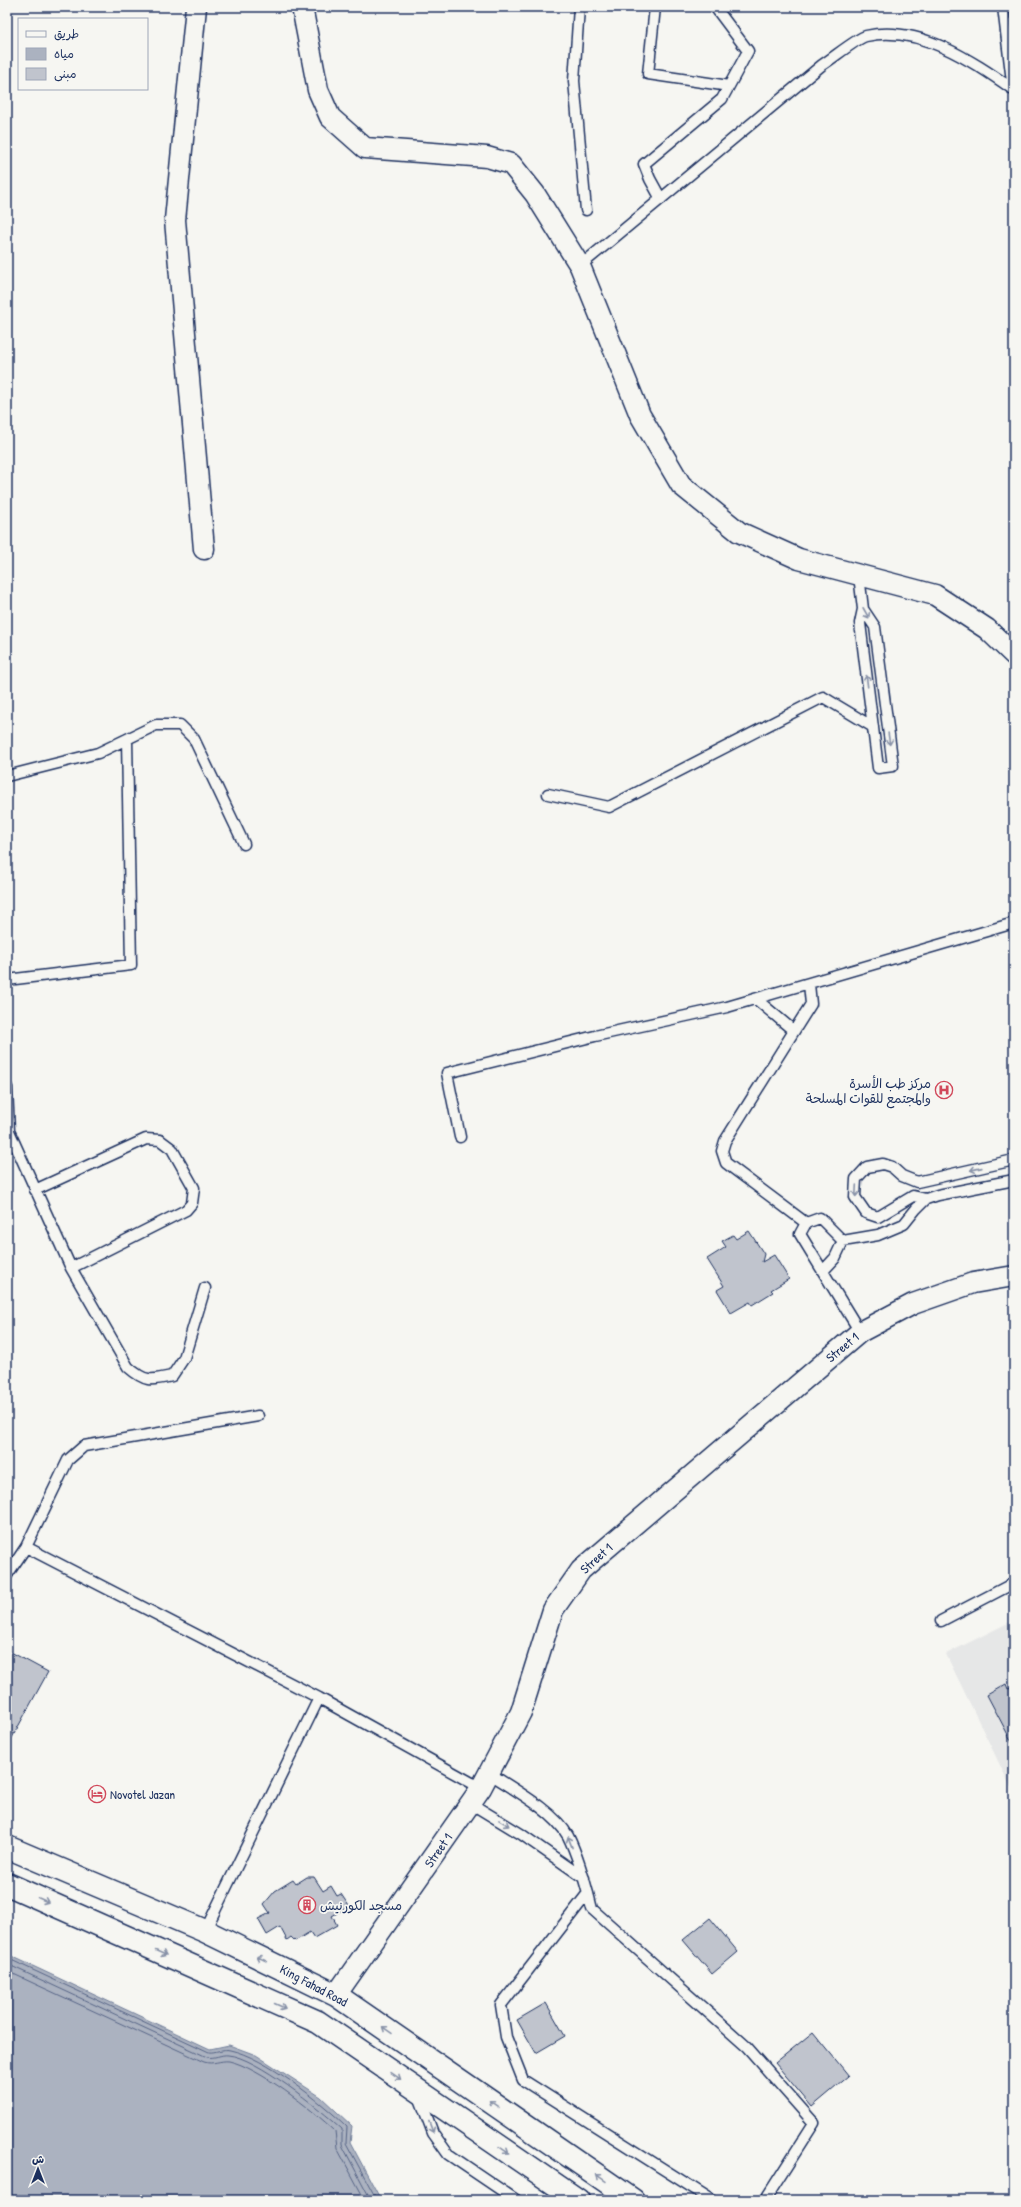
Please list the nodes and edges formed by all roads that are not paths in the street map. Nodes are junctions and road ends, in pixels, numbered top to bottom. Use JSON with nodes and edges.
{"nodes":[{"id":1,"x":196,"y":7,"type":"edge"},
{"id":2,"x":302,"y":7,"type":"edge"},
{"id":3,"x":579,"y":7,"type":"edge"},
{"id":4,"x":655,"y":7,"type":"edge"},
{"id":5,"x":715,"y":7,"type":"edge"},
{"id":6,"x":1003,"y":7,"type":"edge"},
{"id":7,"x":729,"y":86,"type":"junction"},
{"id":8,"x":1014,"y":90,"type":"edge"},
{"id":9,"x":661,"y":199,"type":"junction"},
{"id":10,"x":586,"y":210,"type":"dead end"},
{"id":11,"x":580,"y":266,"type":"junction"},
{"id":12,"x":204,"y":549,"type":"dead end"},
{"id":13,"x":859,"y":575,"type":"junction"},
{"id":14,"x":862,"y":609,"type":"junction"},
{"id":15,"x":1014,"y":655,"type":"edge"},
{"id":16,"x":873,"y":727,"type":"junction"},
{"id":17,"x":127,"y":739,"type":"junction"},
{"id":18,"x":7,"y":776,"type":"edge"},
{"id":19,"x":548,"y":794,"type":"dead end"},
{"id":20,"x":244,"y":844,"type":"dead end"},
{"id":21,"x":1014,"y":923,"type":"edge"},
{"id":22,"x":7,"y":980,"type":"edge"},
{"id":23,"x":809,"y":984,"type":"junction"},
{"id":24,"x":756,"y":999,"type":"junction"},
{"id":25,"x":794,"y":1031,"type":"junction"},
{"id":26,"x":7,"y":1087,"type":"edge"},
{"id":27,"x":8,"y":1131,"type":"edge"},
{"id":28,"x":460,"y":1137,"type":"dead end"},
{"id":29,"x":1014,"y":1160,"type":"edge"},
{"id":30,"x":1014,"y":1180,"type":"edge"},
{"id":31,"x":35,"y":1190,"type":"junction"},
{"id":32,"x":926,"y":1200,"type":"junction"},
{"id":33,"x":806,"y":1223,"type":"junction"},
{"id":34,"x":843,"y":1241,"type":"junction"},
{"id":35,"x":72,"y":1268,"type":"junction"},
{"id":36,"x":823,"y":1271,"type":"junction"},
{"id":37,"x":1014,"y":1276,"type":"edge"},
{"id":38,"x":205,"y":1288,"type":"dead end"},
{"id":39,"x":860,"y":1332,"type":"junction"},
{"id":40,"x":258,"y":1416,"type":"dead end"},
{"id":41,"x":26,"y":1547,"type":"junction"},
{"id":42,"x":7,"y":1575,"type":"edge"},
{"id":43,"x":1014,"y":1583,"type":"edge"},
{"id":44,"x":941,"y":1621,"type":"dead end"},
{"id":45,"x":319,"y":1698,"type":"junction"},
{"id":46,"x":480,"y":1788,"type":"junction"},
{"id":47,"x":7,"y":1847,"type":"edge"},
{"id":48,"x":584,"y":1878,"type":"junction"},
{"id":49,"x":7,"y":1884,"type":"edge"},
{"id":50,"x":588,"y":1893,"type":"junction"},
{"id":51,"x":205,"y":1931,"type":"junction"},
{"id":52,"x":336,"y":1995,"type":"junction"},
{"id":53,"x":318,"y":2022,"type":"junction"},
{"id":54,"x":416,"y":2090,"type":"junction"},
{"id":55,"x":516,"y":2200,"type":"edge"},
{"id":56,"x":578,"y":2200,"type":"edge"},
{"id":57,"x":633,"y":2200,"type":"edge"},
{"id":58,"x":712,"y":2200,"type":"edge"},
{"id":59,"x":765,"y":2200,"type":"edge"}],
"edges":[{"from":1,"to":12,"type":"street"},
{"from":2,"to":11,"type":"street"},
{"from":3,"to":10,"type":"lane"},
{"from":4,"to":7,"type":"lane"},
{"from":5,"to":7,"type":"lane"},
{"from":6,"to":8,"type":"lane"},
{"from":7,"to":9,"type":"lane"},
{"from":8,"to":9,"type":"lane"},
{"from":9,"to":11,"type":"lane"},
{"from":11,"to":13,"type":"street"},
{"from":13,"to":14,"type":"lane"},
{"from":13,"to":15,"type":"street"},
{"from":16,"to":14,"type":"lane","one_way":true},
{"from":14,"to":16,"type":"lane","one_way":true},
{"from":16,"to":19,"type":"lane"},
{"from":17,"to":18,"type":"lane"},
{"from":17,"to":20,"type":"lane"},
{"from":17,"to":22,"type":"lane"},
{"from":21,"to":23,"type":"lane"},
{"from":23,"to":24,"type":"lane"},
{"from":23,"to":25,"type":"lane"},
{"from":24,"to":25,"type":"lane"},
{"from":24,"to":28,"type":"lane"},
{"from":25,"to":33,"type":"lane"},
{"from":26,"to":27,"type":"lane"},
{"from":27,"to":31,"type":"lane"},
{"from":29,"to":32,"type":"lane","one_way":true},
{"from":30,"to":32,"type":"lane"},
{"from":31,"to":35,"type":"lane"},
{"from":31,"to":35,"type":"lane"},
{"from":32,"to":34,"type":"lane"},
{"from":33,"to":34,"type":"lane"},
{"from":33,"to":36,"type":"lane"},
{"from":34,"to":36,"type":"lane"},
{"from":35,"to":38,"type":"lane"},
{"from":36,"to":39,"type":"lane"},
{"from":37,"to":39,"type":"street","name":"Street 1"},
{"from":39,"to":46,"type":"street","name":"Street 1"},
{"from":40,"to":41,"type":"lane"},
{"from":41,"to":42,"type":"lane"},
{"from":41,"to":45,"type":"lane"},
{"from":43,"to":44,"type":"lane"},
{"from":45,"to":46,"type":"lane"},
{"from":45,"to":51,"type":"lane"},
{"from":46,"to":48,"type":"lane","one_way":true},
{"from":48,"to":46,"type":"lane","one_way":true},
{"from":46,"to":52,"type":"street","name":"Street 1"},
{"from":47,"to":51,"type":"main road","name":"King Fahad Road"},
{"from":48,"to":50,"type":"lane"},
{"from":49,"to":53,"type":"main road","one_way":true},
{"from":50,"to":58,"type":"lane"},
{"from":50,"to":59,"type":"lane"},
{"from":52,"to":51,"type":"main road","name":"King Fahad Road","one_way":true},
{"from":52,"to":53,"type":"main road"},
{"from":57,"to":52,"type":"main road","name":"King Fahad Road","one_way":true},
{"from":53,"to":54,"type":"main road","one_way":true},
{"from":54,"to":55,"type":"lane","one_way":true},
{"from":54,"to":56,"type":"main road","one_way":true}]}
